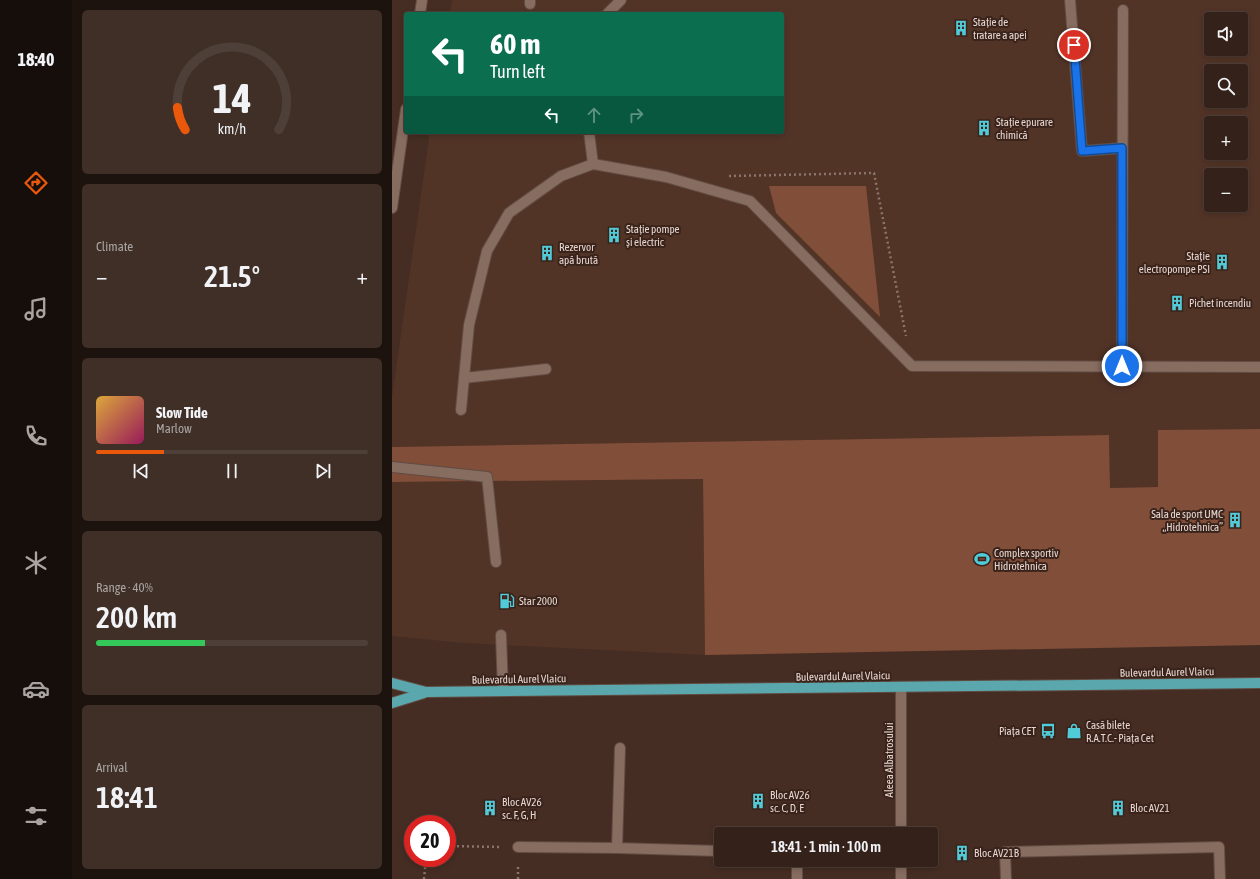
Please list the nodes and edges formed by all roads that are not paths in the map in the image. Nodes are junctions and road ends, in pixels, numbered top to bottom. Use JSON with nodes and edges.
{"nodes":[{"id":1,"x":422,"y":0,"type":"edge"},
{"id":2,"x":621,"y":0,"type":"edge"},
{"id":3,"x":1070,"y":0,"type":"edge"},
{"id":4,"x":1122,"y":10,"type":"dead end"},
{"id":5,"x":420,"y":12,"type":"edge"},
{"id":6,"x":608,"y":12,"type":"edge"},
{"id":7,"x":404,"y":118,"type":"edge"},
{"id":8,"x":589,"y":134,"type":"edge"},
{"id":9,"x":1122,"y":148,"type":"junction"},
{"id":10,"x":396,"y":153,"type":"edge"},
{"id":11,"x":593,"y":164,"type":"junction"},
{"id":12,"x":392,"y":208,"type":"edge"},
{"id":13,"x":1122,"y":366,"type":"junction"},
{"id":14,"x":1260,"y":366,"type":"edge"},
{"id":15,"x":546,"y":369,"type":"dead end"},
{"id":16,"x":464,"y":378,"type":"junction"},
{"id":17,"x":461,"y":410,"type":"dead end"},
{"id":18,"x":392,"y":467,"type":"edge"},
{"id":19,"x":496,"y":562,"type":"dead end"},
{"id":20,"x":501,"y":635,"type":"dead end"},
{"id":21,"x":392,"y":683,"type":"edge"},
{"id":22,"x":1260,"y":683,"type":"edge"},
{"id":23,"x":901,"y":687,"type":"junction"},
{"id":24,"x":426,"y":692,"type":"junction"},
{"id":25,"x":503,"y":692,"type":"junction"},
{"id":26,"x":392,"y":703,"type":"edge"},
{"id":27,"x":620,"y":748,"type":"dead end"},
{"id":28,"x":901,"y":827,"type":"edge"},
{"id":29,"x":518,"y":847,"type":"road end"},
{"id":30,"x":617,"y":848,"type":"junction"},
{"id":31,"x":714,"y":851,"type":"edge"},
{"id":32,"x":797,"y":867,"type":"edge"},
{"id":33,"x":901,"y":867,"type":"edge"},
{"id":34,"x":797,"y":879,"type":"edge"},
{"id":35,"x":901,"y":879,"type":"edge"},
{"id":36,"x":1006,"y":879,"type":"edge"},
{"id":37,"x":1220,"y":879,"type":"edge"}],
"edges":[{"from":1,"to":5,"type":"street"},
{"from":2,"to":6,"type":"street"},
{"from":3,"to":9,"type":"street"},
{"from":4,"to":9,"type":"street"},
{"from":7,"to":10,"type":"street"},
{"from":8,"to":11,"type":"street"},
{"from":9,"to":13,"type":"street"},
{"from":10,"to":12,"type":"street"},
{"from":11,"to":13,"type":"street"},
{"from":11,"to":16,"type":"street"},
{"from":13,"to":14,"type":"street"},
{"from":15,"to":16,"type":"street"},
{"from":16,"to":17,"type":"street"},
{"from":18,"to":19,"type":"street"},
{"from":20,"to":25,"type":"street"},
{"from":21,"to":24,"type":"main road","name":"Bulevardul Aurel Vlaicu"},
{"from":22,"to":23,"type":"main road","name":"Bulevardul Aurel Vlaicu"},
{"from":23,"to":25,"type":"main road","name":"Bulevardul Aurel Vlaicu"},
{"from":23,"to":28,"type":"street","name":"Aleea Albatrosului"},
{"from":24,"to":25,"type":"main road","name":"Bulevardul Aurel Vlaicu"},
{"from":24,"to":26,"type":"main road","name":"Bulevardul Aurel Vlaicu"},
{"from":27,"to":30,"type":"street"},
{"from":29,"to":30,"type":"street"},
{"from":30,"to":31,"type":"street"},
{"from":32,"to":34,"type":"street"},
{"from":33,"to":35,"type":"street"},
{"from":36,"to":37,"type":"street"}]}
